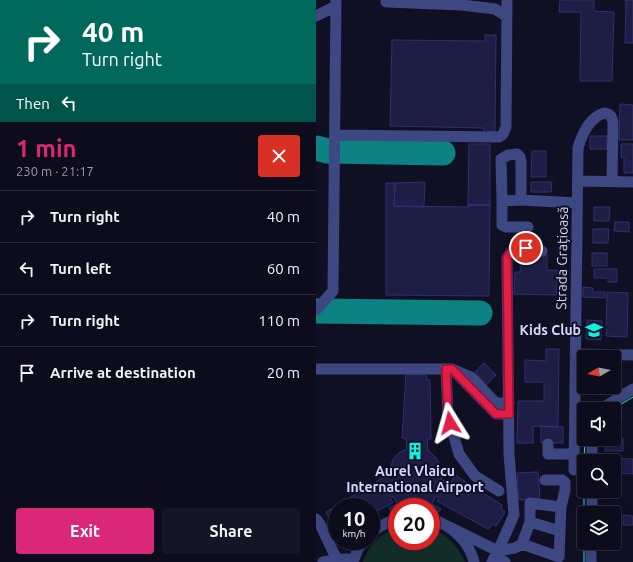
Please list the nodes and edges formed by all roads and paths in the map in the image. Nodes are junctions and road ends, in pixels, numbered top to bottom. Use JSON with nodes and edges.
{"nodes":[{"id":1,"x":386,"y":0,"type":"edge"},
{"id":2,"x":507,"y":0,"type":"edge"},
{"id":3,"x":462,"y":2,"type":"edge"},
{"id":4,"x":336,"y":3,"type":"edge"},
{"id":5,"x":316,"y":16,"type":"edge"},
{"id":6,"x":506,"y":16,"type":"junction"},
{"id":7,"x":335,"y":135,"type":"junction"},
{"id":8,"x":578,"y":181,"type":"junction"},
{"id":9,"x":612,"y":181,"type":"junction"},
{"id":10,"x":633,"y":182,"type":"edge"},
{"id":11,"x":502,"y":200,"type":"junction"},
{"id":12,"x":521,"y":200,"type":"junction"},
{"id":13,"x":577,"y":203,"type":"junction"},
{"id":14,"x":528,"y":227,"type":"dead end"},
{"id":15,"x":542,"y":251,"type":"dead end"},
{"id":16,"x":316,"y":310,"type":"edge"},
{"id":17,"x":575,"y":354,"type":"junction"},
{"id":18,"x":633,"y":355,"type":"edge"},
{"id":19,"x":316,"y":369,"type":"edge"},
{"id":20,"x":449,"y":369,"type":"junction"},
{"id":21,"x":633,"y":389,"type":"edge"},
{"id":22,"x":612,"y":402,"type":"edge"},
{"id":23,"x":574,"y":408,"type":"junction"},
{"id":24,"x":509,"y":409,"type":"junction"},
{"id":25,"x":577,"y":413,"type":"edge"},
{"id":26,"x":548,"y":444,"type":"dead end"},
{"id":27,"x":574,"y":454,"type":"junction"},
{"id":28,"x":574,"y":470,"type":"dead end"},
{"id":29,"x":545,"y":480,"type":"dead end"},
{"id":30,"x":499,"y":491,"type":"dead end"},
{"id":31,"x":561,"y":507,"type":"junction"},
{"id":32,"x":316,"y":519,"type":"edge"},
{"id":33,"x":530,"y":522,"type":"junction"},
{"id":34,"x":440,"y":523,"type":"edge"},
{"id":35,"x":447,"y":526,"type":"junction"},
{"id":36,"x":560,"y":531,"type":"junction"},
{"id":37,"x":522,"y":544,"type":"junction"},
{"id":38,"x":359,"y":550,"type":"edge"},
{"id":39,"x":591,"y":550,"type":"edge"},
{"id":40,"x":497,"y":558,"type":"edge"},
{"id":41,"x":337,"y":560,"type":"edge"},
{"id":42,"x":354,"y":560,"type":"edge"},
{"id":43,"x":323,"y":562,"type":"edge"},
{"id":44,"x":474,"y":562,"type":"edge"},
{"id":45,"x":591,"y":562,"type":"edge"}],
"edges":[{"from":1,"to":3,"type":"street"},
{"from":2,"to":6,"type":"street"},
{"from":3,"to":6,"type":"street"},
{"from":4,"to":5,"type":"street"},
{"from":4,"to":7,"type":"street"},
{"from":6,"to":7,"type":"street"},
{"from":7,"to":16,"type":"street"},
{"from":8,"to":9,"type":"street"},
{"from":8,"to":9,"type":"street","name":"Strada Grațioasă"},
{"from":8,"to":13,"type":"street","name":"Strada Grațioasă"},
{"from":9,"to":10,"type":"street"},
{"from":11,"to":12,"type":"street"},
{"from":11,"to":12,"type":"street"},
{"from":11,"to":14,"type":"street"},
{"from":12,"to":13,"type":"street"},
{"from":13,"to":17,"type":"street","name":"Strada Grațioasă"},
{"from":15,"to":24,"type":"street"},
{"from":17,"to":18,"type":"street"},
{"from":17,"to":23,"type":"street","name":"Strada Grațioasă"},
{"from":19,"to":20,"type":"street"},
{"from":20,"to":24,"type":"street"},
{"from":20,"to":30,"type":"street"},
{"from":21,"to":22,"type":"street"},
{"from":23,"to":25,"type":"street"},
{"from":23,"to":27,"type":"street","name":"Strada Grațioasă"},
{"from":24,"to":40,"type":"street"},
{"from":26,"to":27,"type":"street"},
{"from":27,"to":28,"type":"street","name":"Strada Grațioasă"},
{"from":29,"to":31,"type":"street"},
{"from":31,"to":33,"type":"street"},
{"from":31,"to":36,"type":"street"},
{"from":32,"to":41,"type":"street"},
{"from":33,"to":36,"type":"street"},
{"from":33,"to":37,"type":"street"},
{"from":34,"to":35,"type":"street"},
{"from":35,"to":40,"type":"street"},
{"from":35,"to":44,"type":"street"},
{"from":36,"to":37,"type":"street"},
{"from":37,"to":40,"type":"street"},
{"from":38,"to":42,"type":"street"},
{"from":39,"to":45,"type":"street"},
{"from":41,"to":42,"type":"street"},
{"from":41,"to":43,"type":"street"}]}
